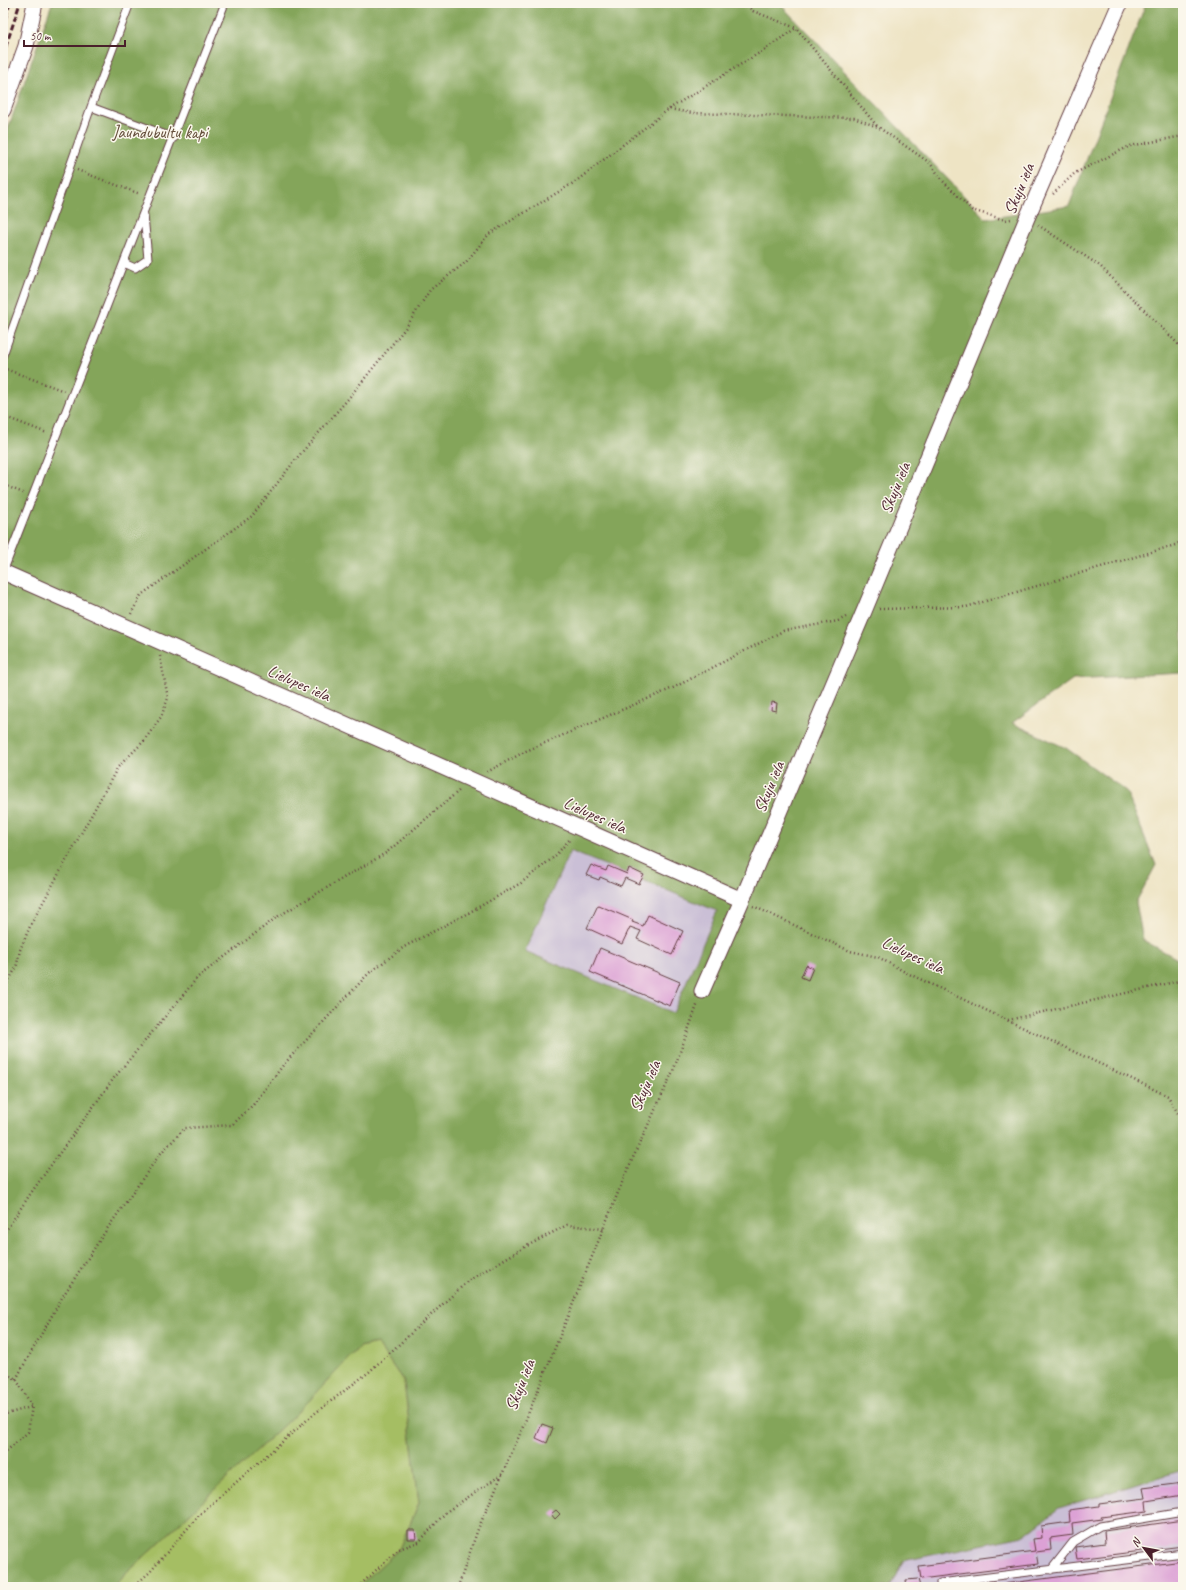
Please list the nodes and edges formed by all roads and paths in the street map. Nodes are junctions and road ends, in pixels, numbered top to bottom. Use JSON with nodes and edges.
{"nodes":[{"id":1,"x":35,"y":3,"type":"edge"},
{"id":2,"x":130,"y":3,"type":"edge"},
{"id":3,"x":225,"y":3,"type":"edge"},
{"id":4,"x":744,"y":3,"type":"edge"},
{"id":5,"x":1120,"y":3,"type":"edge"},
{"id":6,"x":796,"y":28,"type":"junction"},
{"id":7,"x":90,"y":107,"type":"junction"},
{"id":8,"x":669,"y":109,"type":"junction"},
{"id":9,"x":3,"y":110,"type":"edge"},
{"id":10,"x":878,"y":127,"type":"junction"},
{"id":11,"x":1183,"y":136,"type":"edge"},
{"id":12,"x":174,"y":138,"type":"junction"},
{"id":13,"x":69,"y":167,"type":"junction"},
{"id":14,"x":149,"y":198,"type":"junction"},
{"id":15,"x":1048,"y":198,"type":"dead end"},
{"id":16,"x":144,"y":213,"type":"junction"},
{"id":17,"x":1027,"y":218,"type":"junction"},
{"id":18,"x":124,"y":263,"type":"junction"},
{"id":19,"x":1183,"y":349,"type":"edge"},
{"id":20,"x":3,"y":355,"type":"edge"},
{"id":21,"x":3,"y":368,"type":"edge"},
{"id":22,"x":73,"y":394,"type":"junction"},
{"id":23,"x":3,"y":416,"type":"edge"},
{"id":24,"x":57,"y":436,"type":"junction"},
{"id":25,"x":4,"y":485,"type":"edge"},
{"id":26,"x":33,"y":497,"type":"junction"},
{"id":27,"x":3,"y":572,"type":"edge"},
{"id":28,"x":124,"y":626,"type":"junction"},
{"id":29,"x":156,"y":640,"type":"junction"},
{"id":30,"x":580,"y":829,"type":"junction"},
{"id":31,"x":742,"y":900,"type":"junction"},
{"id":32,"x":1183,"y":980,"type":"edge"},
{"id":33,"x":3,"y":990,"type":"edge"},
{"id":34,"x":702,"y":991,"type":"joint"},
{"id":35,"x":1007,"y":1020,"type":"junction"},
{"id":36,"x":1183,"y":1122,"type":"edge"},
{"id":37,"x":604,"y":1229,"type":"junction"},
{"id":38,"x":3,"y":1372,"type":"edge"},
{"id":39,"x":16,"y":1379,"type":"junction"},
{"id":40,"x":32,"y":1406,"type":"junction"},
{"id":41,"x":3,"y":1415,"type":"edge"},
{"id":42,"x":3,"y":1454,"type":"edge"},
{"id":43,"x":504,"y":1472,"type":"junction"},
{"id":44,"x":1183,"y":1512,"type":"edge"},
{"id":45,"x":1183,"y":1552,"type":"edge"},
{"id":46,"x":1052,"y":1570,"type":"junction"},
{"id":47,"x":133,"y":1587,"type":"edge"},
{"id":48,"x":358,"y":1587,"type":"edge"},
{"id":49,"x":458,"y":1587,"type":"edge"},
{"id":50,"x":941,"y":1587,"type":"edge"}],
"edges":[{"from":1,"to":9,"type":"street"},
{"from":2,"to":7,"type":"lane"},
{"from":3,"to":12,"type":"lane"},
{"from":4,"to":6,"type":"path"},
{"from":5,"to":17,"type":"street","name":"Skuju iela"},
{"from":6,"to":8,"type":"path"},
{"from":6,"to":10,"type":"path"},
{"from":7,"to":12,"type":"lane"},
{"from":7,"to":13,"type":"lane"},
{"from":8,"to":10,"type":"path"},
{"from":8,"to":28,"type":"path"},
{"from":10,"to":17,"type":"path"},
{"from":11,"to":15,"type":"path"},
{"from":12,"to":14,"type":"lane"},
{"from":13,"to":14,"type":"path"},
{"from":13,"to":20,"type":"lane"},
{"from":14,"to":16,"type":"lane"},
{"from":16,"to":18,"type":"lane"},
{"from":16,"to":18,"type":"lane"},
{"from":17,"to":19,"type":"path"},
{"from":17,"to":31,"type":"street","name":"Skuju iela"},
{"from":18,"to":22,"type":"lane"},
{"from":21,"to":22,"type":"path"},
{"from":22,"to":24,"type":"lane"},
{"from":23,"to":24,"type":"path"},
{"from":24,"to":26,"type":"lane"},
{"from":25,"to":26,"type":"path"},
{"from":26,"to":27,"type":"lane"},
{"from":27,"to":28,"type":"street","name":"Lielupes iela"},
{"from":28,"to":29,"type":"street","name":"Lielupes iela"},
{"from":29,"to":30,"type":"street","name":"Lielupes iela"},
{"from":29,"to":33,"type":"path"},
{"from":30,"to":31,"type":"street","name":"Lielupes iela"},
{"from":30,"to":39,"type":"path"},
{"from":31,"to":34,"type":"street","name":"Skuju iela"},
{"from":31,"to":35,"type":"path","name":"Lielupes iela"},
{"from":32,"to":35,"type":"path"},
{"from":34,"to":37,"type":"path","name":"Skuju iela"},
{"from":35,"to":36,"type":"path","name":"Lielupes iela"},
{"from":37,"to":43,"type":"path","name":"Skuju iela"},
{"from":37,"to":47,"type":"path"},
{"from":38,"to":39,"type":"path"},
{"from":39,"to":40,"type":"path"},
{"from":40,"to":41,"type":"path"},
{"from":40,"to":42,"type":"path"},
{"from":43,"to":48,"type":"path"},
{"from":43,"to":49,"type":"path","name":"Skuju iela"},
{"from":44,"to":46,"type":"lane"},
{"from":45,"to":46,"type":"lane"},
{"from":46,"to":50,"type":"lane"}]}
